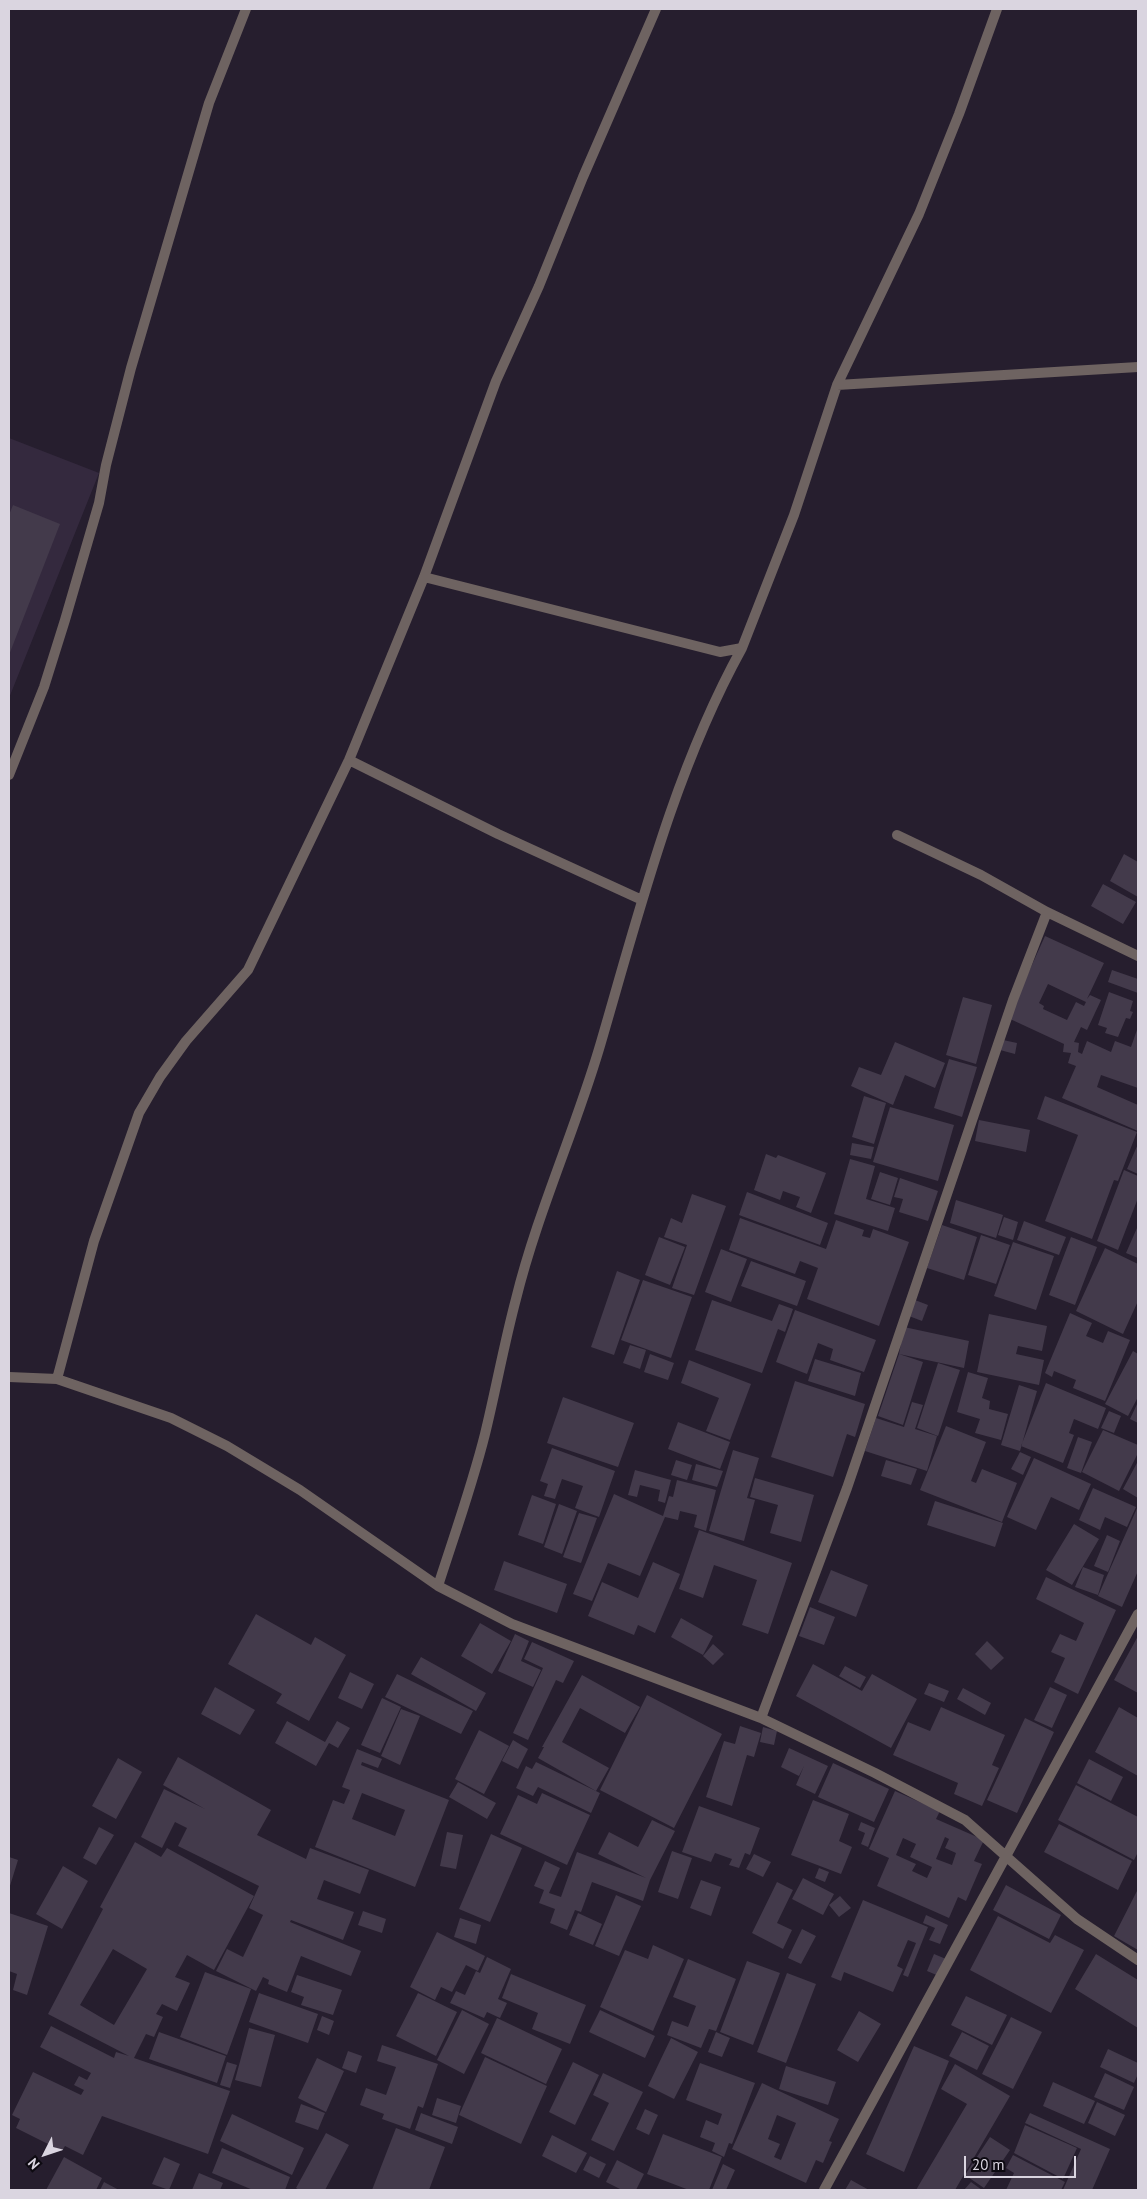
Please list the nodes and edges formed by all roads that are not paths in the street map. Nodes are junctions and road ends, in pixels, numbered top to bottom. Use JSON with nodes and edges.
{"nodes":[{"id":1,"x":246,"y":9,"type":"edge"},
{"id":2,"x":656,"y":9,"type":"edge"},
{"id":3,"x":997,"y":9,"type":"edge"},
{"id":4,"x":1138,"y":367,"type":"edge"},
{"id":5,"x":837,"y":385,"type":"junction"},
{"id":6,"x":424,"y":577,"type":"junction"},
{"id":7,"x":742,"y":648,"type":"junction"},
{"id":8,"x":349,"y":760,"type":"junction"},
{"id":9,"x":9,"y":775,"type":"edge"},
{"id":10,"x":897,"y":835,"type":"dead end"},
{"id":11,"x":642,"y":900,"type":"junction"},
{"id":12,"x":1048,"y":912,"type":"junction"},
{"id":13,"x":1138,"y":956,"type":"edge"},
{"id":14,"x":9,"y":1377,"type":"edge"},
{"id":15,"x":57,"y":1379,"type":"junction"},
{"id":16,"x":438,"y":1586,"type":"junction"},
{"id":17,"x":1138,"y":1614,"type":"edge"},
{"id":18,"x":761,"y":1718,"type":"junction"},
{"id":19,"x":1007,"y":1858,"type":"junction"},
{"id":20,"x":1138,"y":1960,"type":"edge"},
{"id":21,"x":824,"y":2190,"type":"edge"}],
"edges":[{"from":1,"to":9,"type":"street"},
{"from":2,"to":6,"type":"street"},
{"from":3,"to":5,"type":"street"},
{"from":4,"to":5,"type":"street"},
{"from":5,"to":7,"type":"street"},
{"from":6,"to":7,"type":"street"},
{"from":6,"to":8,"type":"street"},
{"from":7,"to":11,"type":"street"},
{"from":8,"to":11,"type":"street"},
{"from":8,"to":15,"type":"street"},
{"from":10,"to":12,"type":"street"},
{"from":11,"to":16,"type":"street"},
{"from":12,"to":13,"type":"street"},
{"from":12,"to":18,"type":"street"},
{"from":14,"to":15,"type":"street"},
{"from":15,"to":16,"type":"street"},
{"from":16,"to":18,"type":"street"},
{"from":17,"to":19,"type":"street"},
{"from":18,"to":19,"type":"street"},
{"from":19,"to":20,"type":"street"},
{"from":19,"to":21,"type":"street"}]}
